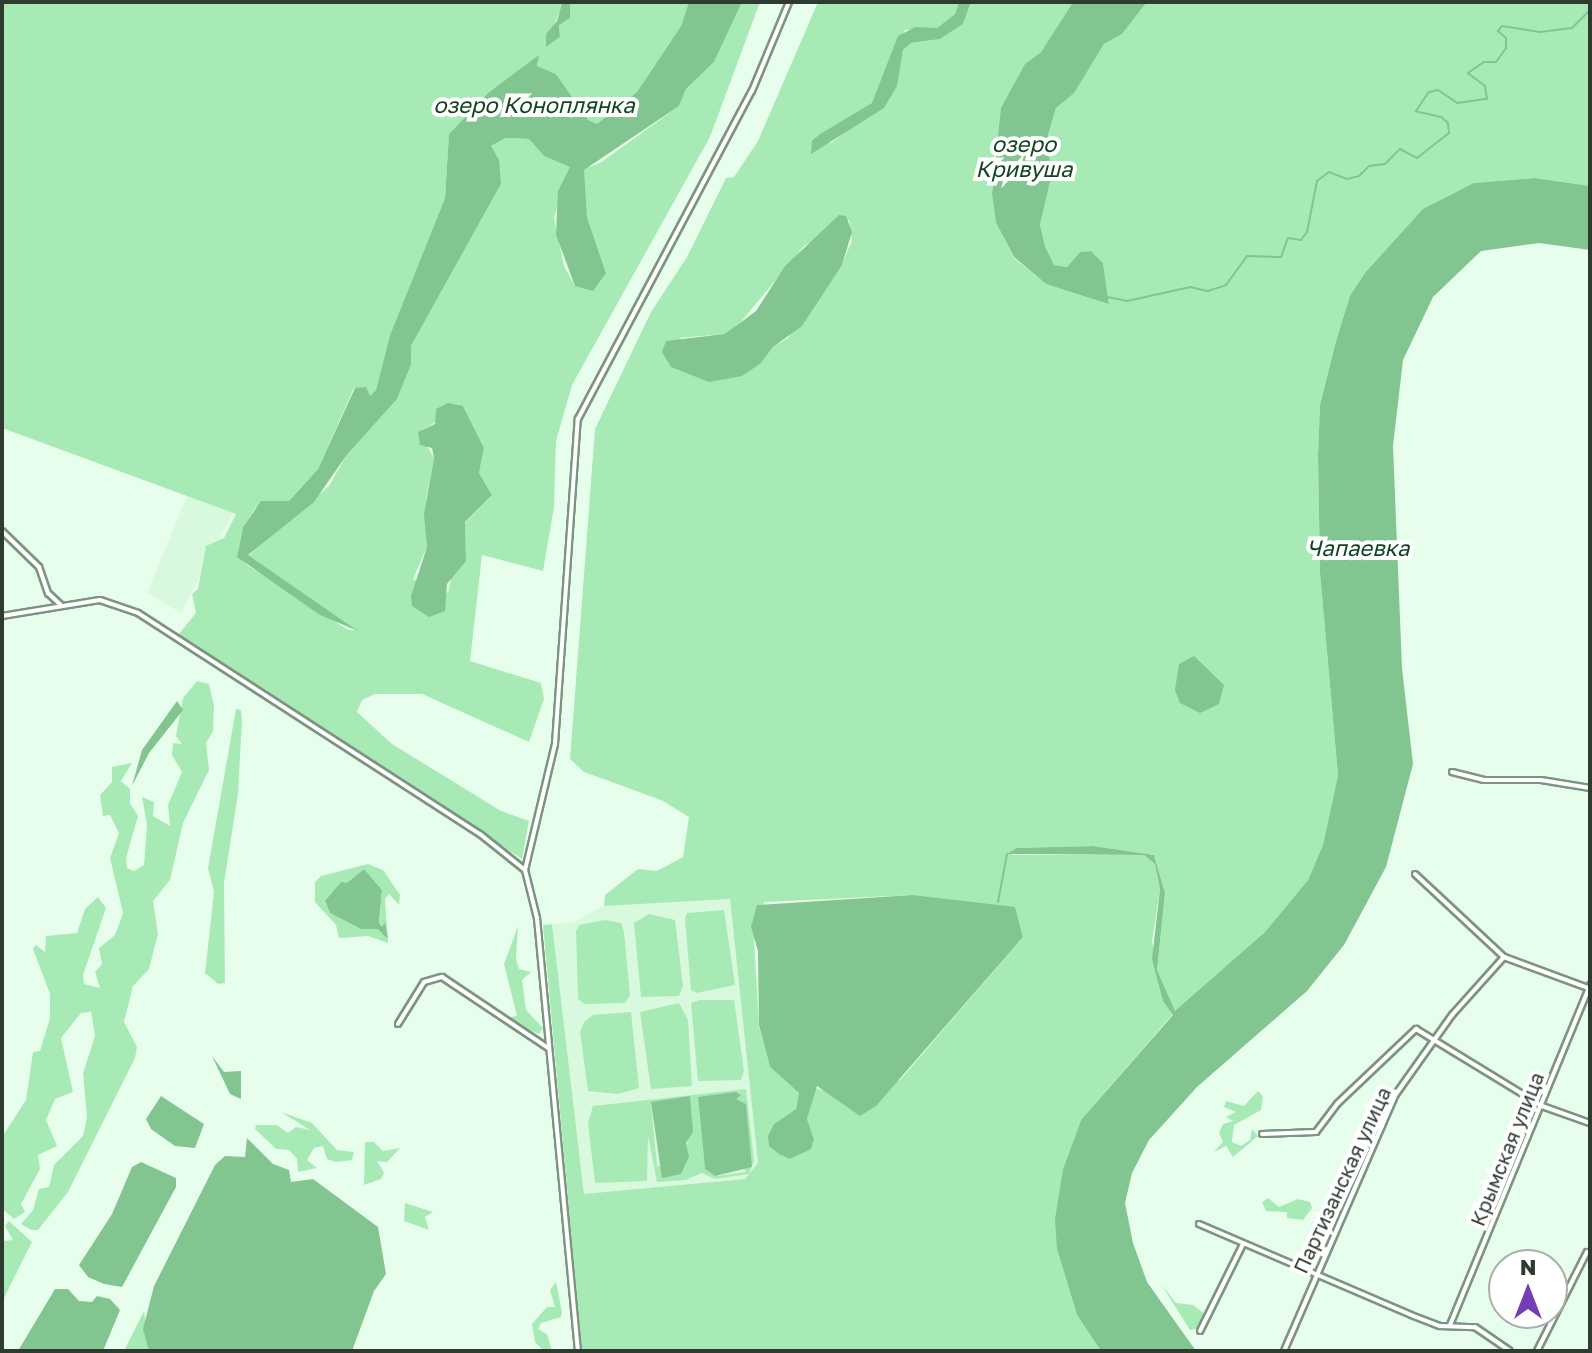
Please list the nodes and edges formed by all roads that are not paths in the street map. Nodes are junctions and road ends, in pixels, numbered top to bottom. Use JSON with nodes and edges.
{"nodes":[{"id":1,"x":789,"y":2,"type":"edge"},
{"id":2,"x":2,"y":531,"type":"edge"},
{"id":3,"x":61,"y":605,"type":"junction"},
{"id":4,"x":2,"y":616,"type":"edge"},
{"id":5,"x":1452,"y":772,"type":"dead end"},
{"id":6,"x":1590,"y":788,"type":"edge"},
{"id":7,"x":525,"y":870,"type":"junction"},
{"id":8,"x":1415,"y":874,"type":"dead end"},
{"id":9,"x":1504,"y":957,"type":"junction"},
{"id":10,"x":1590,"y":988,"type":"edge"},
{"id":11,"x":398,"y":1024,"type":"dead end"},
{"id":12,"x":1436,"y":1041,"type":"junction"},
{"id":13,"x":548,"y":1048,"type":"junction"},
{"id":14,"x":1542,"y":1106,"type":"junction"},
{"id":15,"x":1590,"y":1123,"type":"edge"},
{"id":16,"x":1262,"y":1134,"type":"dead end"},
{"id":17,"x":1199,"y":1224,"type":"dead end"},
{"id":18,"x":1243,"y":1244,"type":"junction"},
{"id":19,"x":1587,"y":1252,"type":"dead end"},
{"id":20,"x":1317,"y":1274,"type":"junction"},
{"id":21,"x":1450,"y":1325,"type":"junction"},
{"id":22,"x":1200,"y":1331,"type":"dead end"},
{"id":23,"x":578,"y":1351,"type":"edge"},
{"id":24,"x":1284,"y":1351,"type":"edge"},
{"id":25,"x":1510,"y":1351,"type":"edge"},
{"id":26,"x":1537,"y":1351,"type":"edge"}],
"edges":[{"from":1,"to":7,"type":"street"},
{"from":2,"to":3,"type":"street"},
{"from":3,"to":4,"type":"street"},
{"from":3,"to":7,"type":"street"},
{"from":5,"to":6,"type":"street"},
{"from":7,"to":13,"type":"street"},
{"from":8,"to":9,"type":"street"},
{"from":9,"to":10,"type":"street"},
{"from":9,"to":12,"type":"street","name":"Партизанская улица"},
{"from":10,"to":14,"type":"street","name":"Крымская улица"},
{"from":11,"to":13,"type":"street"},
{"from":12,"to":14,"type":"street"},
{"from":12,"to":16,"type":"street","name":"Партизанская улица"},
{"from":12,"to":20,"type":"street","name":"Партизанская улица"},
{"from":13,"to":23,"type":"street"},
{"from":14,"to":15,"type":"street"},
{"from":14,"to":21,"type":"street","name":"Крымская улица"},
{"from":17,"to":18,"type":"street"},
{"from":18,"to":20,"type":"street"},
{"from":18,"to":22,"type":"street"},
{"from":19,"to":26,"type":"street"},
{"from":20,"to":21,"type":"street"},
{"from":20,"to":24,"type":"street","name":"Партизанская улица"},
{"from":21,"to":25,"type":"street"}]}
